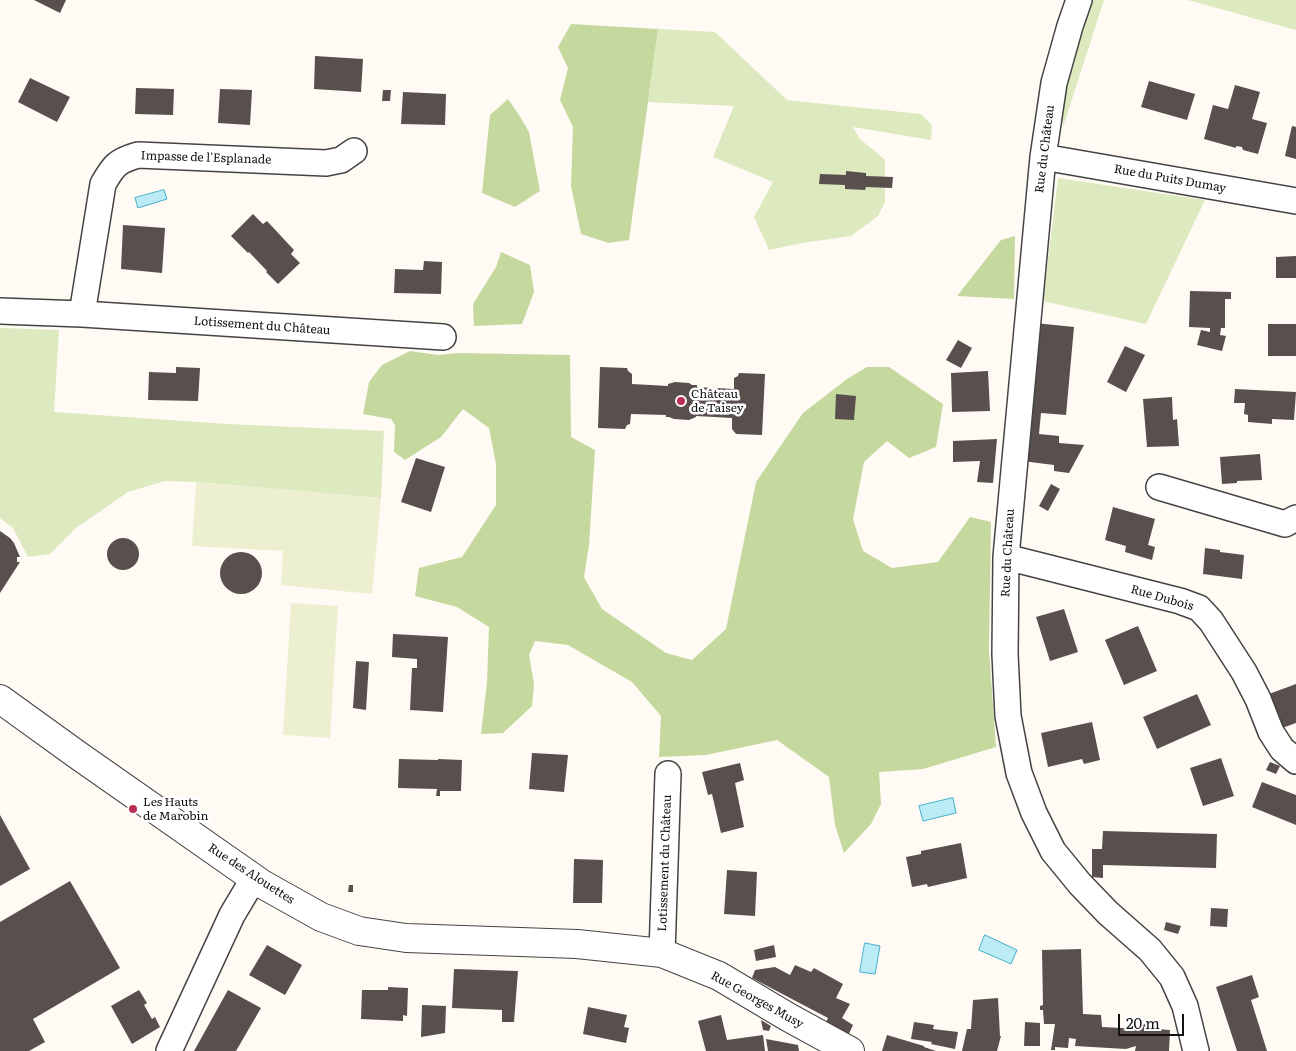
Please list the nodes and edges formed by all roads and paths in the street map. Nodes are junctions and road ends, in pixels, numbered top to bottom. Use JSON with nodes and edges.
{"nodes":[{"id":1,"x":1079,"y":0,"type":"edge"},
{"id":2,"x":354,"y":151,"type":"dead end"},
{"id":3,"x":1043,"y":157,"type":"junction"},
{"id":4,"x":1296,"y":201,"type":"edge"},
{"id":5,"x":0,"y":311,"type":"edge"},
{"id":6,"x":82,"y":314,"type":"junction"},
{"id":7,"x":443,"y":337,"type":"dead end"},
{"id":8,"x":1159,"y":487,"type":"dead end"},
{"id":9,"x":1296,"y":518,"type":"edge"},
{"id":10,"x":1006,"y":557,"type":"junction"},
{"id":11,"x":0,"y":699,"type":"edge"},
{"id":12,"x":1296,"y":762,"type":"edge"},
{"id":13,"x":668,"y":774,"type":"dead end"},
{"id":14,"x":254,"y":878,"type":"junction"},
{"id":15,"x":543,"y":943,"type":"joint"},
{"id":16,"x":662,"y":953,"type":"junction"},
{"id":17,"x":169,"y":1051,"type":"edge"},
{"id":18,"x":850,"y":1051,"type":"edge"},
{"id":19,"x":1196,"y":1051,"type":"edge"}],
"edges":[{"from":1,"to":3,"type":"street","name":"Rue du Château"},
{"from":2,"to":6,"type":"street","name":"Impasse de l'Esplanade"},
{"from":3,"to":4,"type":"street","name":"Rue du Puits Dumay"},
{"from":3,"to":10,"type":"street","name":"Rue du Château"},
{"from":5,"to":6,"type":"street"},
{"from":6,"to":7,"type":"street","name":"Lotissement du Château"},
{"from":8,"to":9,"type":"street"},
{"from":10,"to":12,"type":"street","name":"Rue Dubois"},
{"from":10,"to":19,"type":"street","name":"Rue du Château"},
{"from":11,"to":14,"type":"street","name":"Rue des Alouettes"},
{"from":13,"to":16,"type":"street","name":"Lotissement du Château"},
{"from":14,"to":15,"type":"street","name":"Rue des Alouettes"},
{"from":14,"to":17,"type":"street"},
{"from":15,"to":16,"type":"street","name":"Rue Georges Musy"},
{"from":16,"to":18,"type":"street","name":"Rue Georges Musy"}]}
